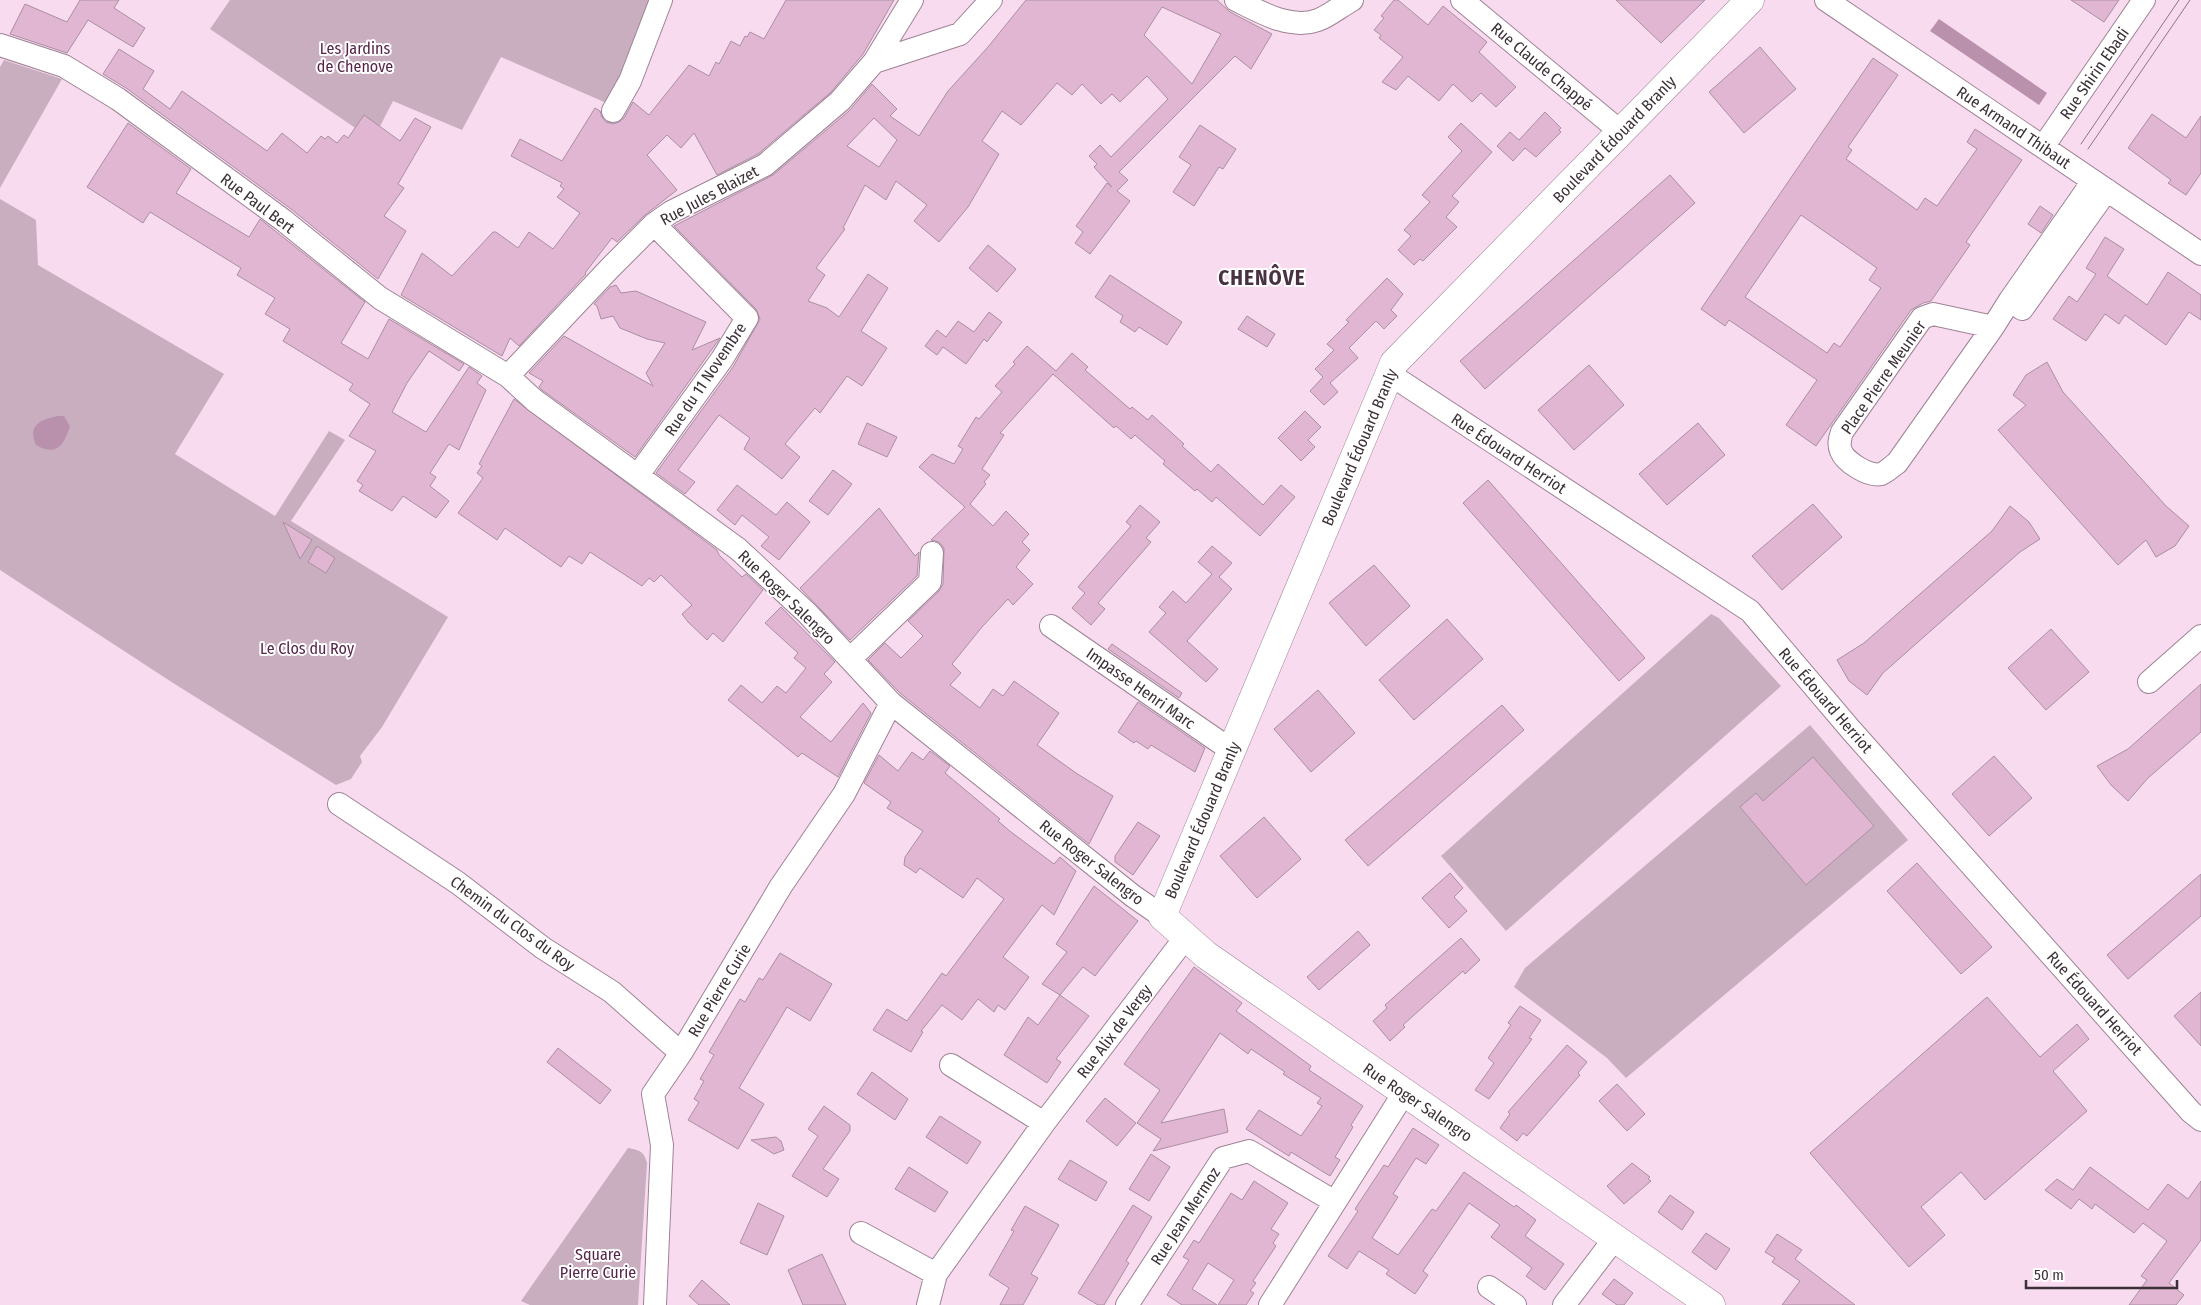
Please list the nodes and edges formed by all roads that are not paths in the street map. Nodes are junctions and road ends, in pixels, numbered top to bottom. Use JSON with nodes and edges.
{"nodes":[{"id":1,"x":661,"y":0,"type":"edge"},
{"id":2,"x":912,"y":0,"type":"edge"},
{"id":3,"x":991,"y":0,"type":"edge"},
{"id":4,"x":1236,"y":0,"type":"edge"},
{"id":5,"x":1352,"y":0,"type":"edge"},
{"id":6,"x":1462,"y":0,"type":"edge"},
{"id":7,"x":1750,"y":0,"type":"edge"},
{"id":8,"x":1826,"y":0,"type":"edge"},
{"id":9,"x":2144,"y":0,"type":"edge"},
{"id":10,"x":0,"y":45,"type":"edge"},
{"id":11,"x":874,"y":62,"type":"junction"},
{"id":12,"x":613,"y":111,"type":"dead end"},
{"id":13,"x":1621,"y":132,"type":"junction"},
{"id":14,"x":2043,"y":147,"type":"junction"},
{"id":15,"x":2100,"y":186,"type":"junction"},
{"id":16,"x":654,"y":224,"type":"junction"},
{"id":17,"x":2201,"y":254,"type":"edge"},
{"id":18,"x":1993,"y":327,"type":"junction"},
{"id":19,"x":1388,"y":374,"type":"junction"},
{"id":20,"x":508,"y":376,"type":"junction"},
{"id":21,"x":638,"y":475,"type":"junction"},
{"id":22,"x":932,"y":553,"type":"dead end"},
{"id":23,"x":1051,"y":626,"type":"dead end"},
{"id":24,"x":2201,"y":636,"type":"edge"},
{"id":25,"x":850,"y":659,"type":"junction"},
{"id":26,"x":2149,"y":682,"type":"dead end"},
{"id":27,"x":891,"y":703,"type":"junction"},
{"id":28,"x":1231,"y":750,"type":"junction"},
{"id":29,"x":339,"y":804,"type":"dead end"},
{"id":30,"x":1162,"y":916,"type":"junction"},
{"id":31,"x":1185,"y":938,"type":"junction"},
{"id":32,"x":681,"y":1053,"type":"junction"},
{"id":33,"x":951,"y":1065,"type":"dead end"},
{"id":34,"x":1404,"y":1093,"type":"junction"},
{"id":35,"x":2198,"y":1112,"type":"edge"},
{"id":36,"x":1044,"y":1123,"type":"junction"},
{"id":37,"x":1334,"y":1202,"type":"junction"},
{"id":38,"x":861,"y":1233,"type":"dead end"},
{"id":39,"x":1615,"y":1238,"type":"junction"},
{"id":40,"x":936,"y":1274,"type":"junction"},
{"id":41,"x":1489,"y":1287,"type":"dead end"},
{"id":42,"x":655,"y":1305,"type":"edge"},
{"id":43,"x":928,"y":1305,"type":"edge"},
{"id":44,"x":1127,"y":1305,"type":"edge"},
{"id":45,"x":1270,"y":1305,"type":"edge"},
{"id":46,"x":1515,"y":1305,"type":"edge"},
{"id":47,"x":1564,"y":1305,"type":"edge"},
{"id":48,"x":1711,"y":1305,"type":"edge"}],
"edges":[{"from":1,"to":12,"type":"street"},
{"from":2,"to":11,"type":"street","name":"Rue Jules Blaizet"},
{"from":3,"to":11,"type":"street"},
{"from":4,"to":5,"type":"street"},
{"from":6,"to":13,"type":"street","name":"Rue Claude Chappé"},
{"from":7,"to":13,"type":"street","name":"Boulevard Édouard Branly"},
{"from":8,"to":14,"type":"street","name":"Rue Armand Thibaut"},
{"from":9,"to":14,"type":"street","name":"Rue Shirin Ebadi"},
{"from":10,"to":20,"type":"street","name":"Rue Paul Bert"},
{"from":11,"to":16,"type":"street","name":"Rue Jules Blaizet"},
{"from":13,"to":19,"type":"street","name":"Boulevard Édouard Branly"},
{"from":14,"to":15,"type":"street","name":"Rue Armand Thibaut"},
{"from":15,"to":17,"type":"street","name":"Rue Armand Thibaut"},
{"from":15,"to":18,"type":"street","name":"Place Pierre Meunier"},
{"from":16,"to":20,"type":"street","name":"Rue Jules Blaizet"},
{"from":16,"to":21,"type":"street","name":"Rue du 11 Novembre"},
{"from":18,"to":18,"type":"street","name":"Place Pierre Meunier"},
{"from":19,"to":28,"type":"street","name":"Boulevard Édouard Branly"},
{"from":19,"to":35,"type":"street","name":"Rue Édouard Herriot"},
{"from":20,"to":21,"type":"street","name":"Rue Roger Salengro"},
{"from":21,"to":25,"type":"street","name":"Rue Roger Salengro"},
{"from":22,"to":25,"type":"street"},
{"from":23,"to":28,"type":"street","name":"Impasse Henri Marc"},
{"from":24,"to":26,"type":"street"},
{"from":25,"to":27,"type":"street","name":"Rue Roger Salengro"},
{"from":27,"to":30,"type":"street","name":"Rue Roger Salengro"},
{"from":27,"to":32,"type":"street","name":"Rue Pierre Curie"},
{"from":28,"to":30,"type":"street","name":"Boulevard Édouard Branly"},
{"from":29,"to":32,"type":"street","name":"Chemin du Clos du Roy"},
{"from":30,"to":31,"type":"street","name":"Rue Roger Salengro"},
{"from":31,"to":34,"type":"street","name":"Rue Roger Salengro"},
{"from":31,"to":36,"type":"street","name":"Rue Alix de Vergy"},
{"from":32,"to":42,"type":"street","name":"Rue Pierre Curie"},
{"from":33,"to":36,"type":"street"},
{"from":34,"to":37,"type":"street"},
{"from":34,"to":39,"type":"street","name":"Rue Roger Salengro"},
{"from":36,"to":40,"type":"street","name":"Rue Alix de Vergy"},
{"from":37,"to":44,"type":"street","name":"Rue Jean Mermoz"},
{"from":37,"to":45,"type":"street"},
{"from":38,"to":40,"type":"street"},
{"from":39,"to":47,"type":"street"},
{"from":39,"to":48,"type":"street","name":"Rue Roger Salengro"},
{"from":40,"to":43,"type":"street","name":"Rue Alix de Vergy"},
{"from":41,"to":46,"type":"street"}]}
